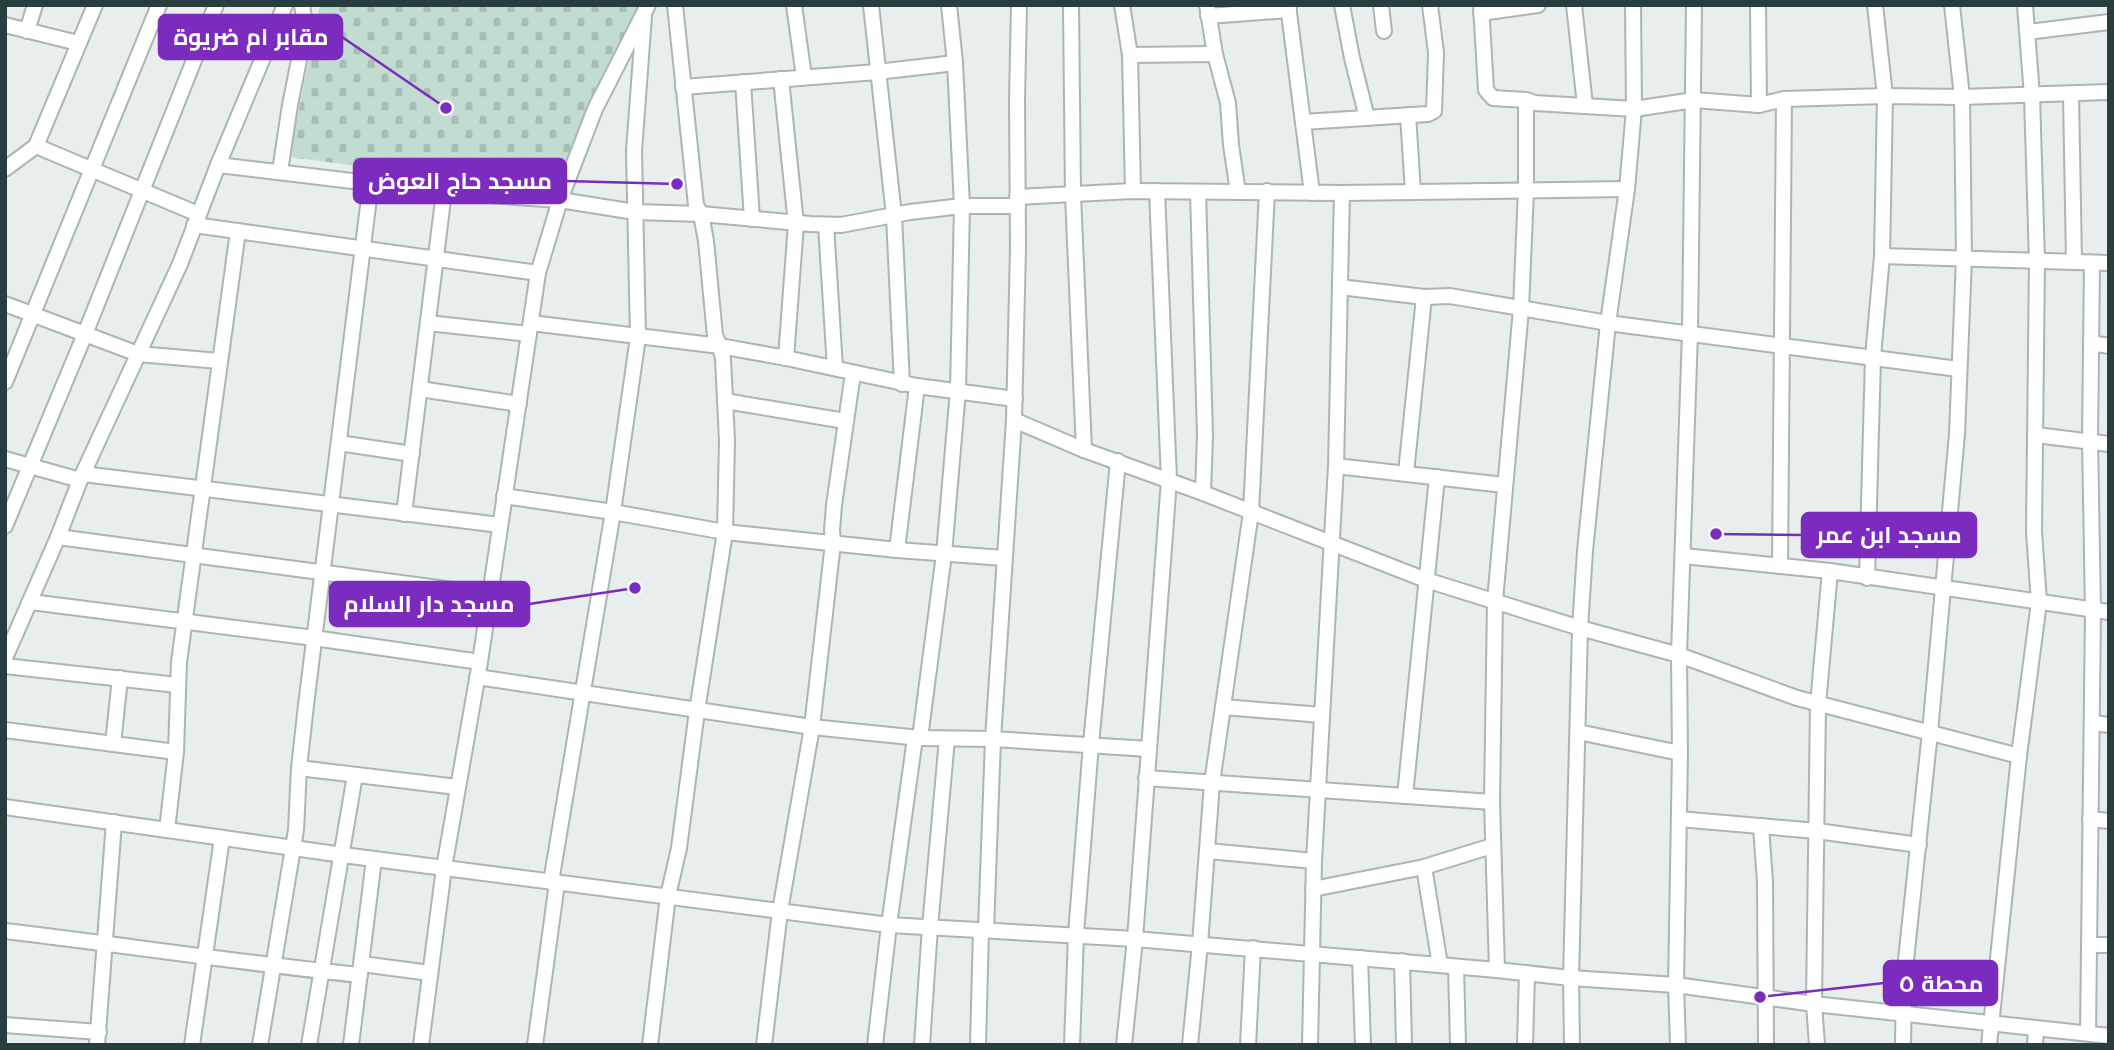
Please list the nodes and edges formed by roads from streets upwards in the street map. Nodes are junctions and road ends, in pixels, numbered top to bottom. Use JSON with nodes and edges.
{"nodes":[{"id":1,"x":35,"y":5,"type":"edge"},
{"id":2,"x":95,"y":5,"type":"edge"},
{"id":3,"x":159,"y":5,"type":"edge"},
{"id":4,"x":216,"y":5,"type":"edge"},
{"id":5,"x":285,"y":5,"type":"edge"},
{"id":6,"x":302,"y":5,"type":"edge"},
{"id":7,"x":675,"y":5,"type":"edge"},
{"id":8,"x":794,"y":5,"type":"edge"},
{"id":9,"x":871,"y":5,"type":"edge"},
{"id":10,"x":949,"y":5,"type":"edge"},
{"id":11,"x":1019,"y":5,"type":"edge"},
{"id":12,"x":1071,"y":5,"type":"edge"},
{"id":13,"x":1122,"y":5,"type":"edge"},
{"id":14,"x":1342,"y":5,"type":"edge"},
{"id":15,"x":1381,"y":5,"type":"edge"},
{"id":16,"x":1430,"y":5,"type":"edge"},
{"id":17,"x":1538,"y":5,"type":"edge"},
{"id":18,"x":1574,"y":5,"type":"edge"},
{"id":19,"x":1633,"y":5,"type":"edge"},
{"id":20,"x":1694,"y":5,"type":"edge"},
{"id":21,"x":1758,"y":5,"type":"edge"},
{"id":22,"x":1875,"y":5,"type":"edge"},
{"id":23,"x":1952,"y":5,"type":"edge"},
{"id":24,"x":2025,"y":5,"type":"edge"},
{"id":25,"x":1289,"y":7,"type":"edge"},
{"id":26,"x":646,"y":8,"type":"edge"},
{"id":27,"x":1481,"y":9,"type":"edge"},
{"id":28,"x":1208,"y":11,"type":"edge"},
{"id":29,"x":2109,"y":22,"type":"edge"},
{"id":30,"x":5,"y":25,"type":"edge"},
{"id":31,"x":1384,"y":30,"type":"dead end"},
{"id":32,"x":27,"y":31,"type":"junction"},
{"id":33,"x":2028,"y":32,"type":"junction"},
{"id":34,"x":78,"y":43,"type":"junction"},
{"id":35,"x":1215,"y":54,"type":"junction"},
{"id":36,"x":1130,"y":55,"type":"junction"},
{"id":37,"x":955,"y":63,"type":"junction"},
{"id":38,"x":877,"y":72,"type":"junction"},
{"id":39,"x":804,"y":77,"type":"junction"},
{"id":40,"x":781,"y":79,"type":"junction"},
{"id":41,"x":743,"y":82,"type":"junction"},
{"id":42,"x":683,"y":87,"type":"junction"},
{"id":43,"x":2109,"y":92,"type":"edge"},
{"id":44,"x":2071,"y":94,"type":"junction"},
{"id":45,"x":1885,"y":96,"type":"junction"},
{"id":46,"x":2032,"y":96,"type":"junction"},
{"id":47,"x":1962,"y":97,"type":"junction"},
{"id":48,"x":1784,"y":99,"type":"junction"},
{"id":49,"x":1526,"y":100,"type":"junction"},
{"id":50,"x":1694,"y":100,"type":"junction"},
{"id":51,"x":1585,"y":105,"type":"junction"},
{"id":52,"x":1759,"y":105,"type":"junction"},
{"id":53,"x":1634,"y":109,"type":"junction"},
{"id":54,"x":1408,"y":116,"type":"junction"},
{"id":55,"x":1367,"y":118,"type":"junction"},
{"id":56,"x":1303,"y":122,"type":"junction"},
{"id":57,"x":36,"y":146,"type":"junction"},
{"id":58,"x":218,"y":164,"type":"junction"},
{"id":59,"x":5,"y":169,"type":"edge"},
{"id":60,"x":92,"y":170,"type":"junction"},
{"id":61,"x":280,"y":171,"type":"junction"},
{"id":62,"x":371,"y":183,"type":"junction"},
{"id":63,"x":1627,"y":189,"type":"junction"},
{"id":64,"x":1526,"y":190,"type":"junction"},
{"id":65,"x":143,"y":191,"type":"junction"},
{"id":66,"x":1133,"y":191,"type":"junction"},
{"id":67,"x":1157,"y":191,"type":"junction"},
{"id":68,"x":1267,"y":191,"type":"junction"},
{"id":69,"x":444,"y":192,"type":"junction"},
{"id":70,"x":1198,"y":192,"type":"junction"},
{"id":71,"x":1238,"y":192,"type":"junction"},
{"id":72,"x":1413,"y":192,"type":"junction"},
{"id":73,"x":1312,"y":193,"type":"junction"},
{"id":74,"x":1342,"y":193,"type":"junction"},
{"id":75,"x":1073,"y":195,"type":"junction"},
{"id":76,"x":560,"y":200,"type":"junction"},
{"id":77,"x":1018,"y":202,"type":"junction"},
{"id":78,"x":962,"y":206,"type":"junction"},
{"id":79,"x":635,"y":212,"type":"junction"},
{"id":80,"x":701,"y":214,"type":"junction"},
{"id":81,"x":894,"y":216,"type":"junction"},
{"id":82,"x":196,"y":219,"type":"junction"},
{"id":83,"x":752,"y":219,"type":"junction"},
{"id":84,"x":796,"y":224,"type":"junction"},
{"id":85,"x":826,"y":225,"type":"junction"},
{"id":86,"x":238,"y":231,"type":"junction"},
{"id":87,"x":364,"y":249,"type":"junction"},
{"id":88,"x":1882,"y":256,"type":"junction"},
{"id":89,"x":1964,"y":258,"type":"junction"},
{"id":90,"x":436,"y":259,"type":"junction"},
{"id":91,"x":2037,"y":261,"type":"junction"},
{"id":92,"x":2074,"y":262,"type":"junction"},
{"id":93,"x":2092,"y":263,"type":"junction"},
{"id":94,"x":2109,"y":263,"type":"edge"},
{"id":95,"x":538,"y":273,"type":"junction"},
{"id":96,"x":1340,"y":287,"type":"junction"},
{"id":97,"x":1424,"y":297,"type":"junction"},
{"id":98,"x":5,"y":304,"type":"edge"},
{"id":99,"x":1521,"y":309,"type":"junction"},
{"id":100,"x":33,"y":314,"type":"junction"},
{"id":101,"x":428,"y":323,"type":"junction"},
{"id":102,"x":1608,"y":323,"type":"junction"},
{"id":103,"x":530,"y":328,"type":"junction"},
{"id":104,"x":1689,"y":333,"type":"junction"},
{"id":105,"x":85,"y":334,"type":"junction"},
{"id":106,"x":638,"y":337,"type":"junction"},
{"id":107,"x":2091,"y":343,"type":"junction"},
{"id":108,"x":720,"y":346,"type":"junction"},
{"id":109,"x":1781,"y":346,"type":"junction"},
{"id":110,"x":2109,"y":346,"type":"edge"},
{"id":111,"x":138,"y":354,"type":"junction"},
{"id":112,"x":1873,"y":357,"type":"junction"},
{"id":113,"x":786,"y":358,"type":"junction"},
{"id":114,"x":219,"y":362,"type":"junction"},
{"id":115,"x":835,"y":368,"type":"junction"},
{"id":116,"x":1958,"y":369,"type":"junction"},
{"id":117,"x":853,"y":373,"type":"junction"},
{"id":118,"x":5,"y":383,"type":"edge"},
{"id":119,"x":910,"y":385,"type":"junction"},
{"id":120,"x":420,"y":389,"type":"junction"},
{"id":121,"x":958,"y":390,"type":"junction"},
{"id":122,"x":1015,"y":399,"type":"junction"},
{"id":123,"x":725,"y":401,"type":"junction"},
{"id":124,"x":519,"y":404,"type":"junction"},
{"id":125,"x":1014,"y":420,"type":"junction"},
{"id":126,"x":845,"y":421,"type":"junction"},
{"id":127,"x":2036,"y":435,"type":"junction"},
{"id":128,"x":2090,"y":440,"type":"junction"},
{"id":129,"x":339,"y":443,"type":"junction"},
{"id":130,"x":2109,"y":444,"type":"edge"},
{"id":131,"x":1084,"y":450,"type":"junction"},
{"id":132,"x":412,"y":454,"type":"junction"},
{"id":133,"x":5,"y":459,"type":"edge"},
{"id":134,"x":1118,"y":461,"type":"junction"},
{"id":135,"x":1336,"y":466,"type":"junction"},
{"id":136,"x":29,"y":467,"type":"junction"},
{"id":137,"x":1406,"y":473,"type":"junction"},
{"id":138,"x":82,"y":477,"type":"junction"},
{"id":139,"x":1437,"y":477,"type":"junction"},
{"id":140,"x":1169,"y":480,"type":"junction"},
{"id":141,"x":1504,"y":485,"type":"junction"},
{"id":142,"x":203,"y":489,"type":"junction"},
{"id":143,"x":1203,"y":493,"type":"junction"},
{"id":144,"x":504,"y":496,"type":"junction"},
{"id":145,"x":331,"y":505,"type":"junction"},
{"id":146,"x":613,"y":512,"type":"junction"},
{"id":147,"x":1251,"y":512,"type":"junction"},
{"id":148,"x":404,"y":514,"type":"junction"},
{"id":149,"x":500,"y":525,"type":"junction"},
{"id":150,"x":5,"y":526,"type":"edge"},
{"id":151,"x":725,"y":532,"type":"junction"},
{"id":152,"x":58,"y":537,"type":"junction"},
{"id":153,"x":833,"y":543,"type":"junction"},
{"id":154,"x":1332,"y":543,"type":"junction"},
{"id":155,"x":897,"y":550,"type":"junction"},
{"id":156,"x":194,"y":554,"type":"junction"},
{"id":157,"x":944,"y":554,"type":"junction"},
{"id":158,"x":1684,"y":556,"type":"junction"},
{"id":159,"x":1004,"y":558,"type":"junction"},
{"id":160,"x":1780,"y":566,"type":"junction"},
{"id":161,"x":1830,"y":571,"type":"junction"},
{"id":162,"x":323,"y":572,"type":"junction"},
{"id":163,"x":1867,"y":578,"type":"junction"},
{"id":164,"x":1426,"y":580,"type":"junction"},
{"id":165,"x":1944,"y":588,"type":"junction"},
{"id":166,"x":491,"y":594,"type":"junction"},
{"id":167,"x":1495,"y":601,"type":"junction"},
{"id":168,"x":31,"y":602,"type":"junction"},
{"id":169,"x":2039,"y":602,"type":"junction"},
{"id":170,"x":2093,"y":610,"type":"junction"},
{"id":171,"x":2109,"y":612,"type":"edge"},
{"id":172,"x":183,"y":621,"type":"junction"},
{"id":173,"x":1580,"y":628,"type":"junction"},
{"id":174,"x":314,"y":638,"type":"junction"},
{"id":175,"x":1679,"y":655,"type":"junction"},
{"id":176,"x":5,"y":658,"type":"edge"},
{"id":177,"x":480,"y":662,"type":"junction"},
{"id":178,"x":5,"y":666,"type":"edge"},
{"id":179,"x":477,"y":677,"type":"junction"},
{"id":180,"x":120,"y":678,"type":"junction"},
{"id":181,"x":177,"y":685,"type":"junction"},
{"id":182,"x":583,"y":694,"type":"junction"},
{"id":183,"x":1818,"y":704,"type":"junction"},
{"id":184,"x":1223,"y":707,"type":"junction"},
{"id":185,"x":697,"y":711,"type":"junction"},
{"id":186,"x":1322,"y":715,"type":"junction"},
{"id":187,"x":2092,"y":723,"type":"junction"},
{"id":188,"x":2109,"y":725,"type":"edge"},
{"id":189,"x":812,"y":727,"type":"junction"},
{"id":190,"x":5,"y":730,"type":"edge"},
{"id":191,"x":1578,"y":732,"type":"junction"},
{"id":192,"x":1930,"y":732,"type":"junction"},
{"id":193,"x":918,"y":738,"type":"junction"},
{"id":194,"x":947,"y":739,"type":"junction"},
{"id":195,"x":993,"y":739,"type":"junction"},
{"id":196,"x":113,"y":744,"type":"junction"},
{"id":197,"x":1091,"y":744,"type":"junction"},
{"id":198,"x":1149,"y":749,"type":"junction"},
{"id":199,"x":176,"y":752,"type":"junction"},
{"id":200,"x":1680,"y":753,"type":"junction"},
{"id":201,"x":2019,"y":756,"type":"junction"},
{"id":202,"x":299,"y":768,"type":"junction"},
{"id":203,"x":355,"y":775,"type":"junction"},
{"id":204,"x":1146,"y":778,"type":"junction"},
{"id":205,"x":1212,"y":783,"type":"junction"},
{"id":206,"x":457,"y":788,"type":"junction"},
{"id":207,"x":1317,"y":789,"type":"junction"},
{"id":208,"x":1405,"y":796,"type":"junction"},
{"id":209,"x":1492,"y":802,"type":"junction"},
{"id":210,"x":5,"y":807,"type":"edge"},
{"id":211,"x":2090,"y":819,"type":"junction"},
{"id":212,"x":1679,"y":820,"type":"junction"},
{"id":213,"x":2109,"y":821,"type":"edge"},
{"id":214,"x":114,"y":822,"type":"junction"},
{"id":215,"x":1762,"y":826,"type":"junction"},
{"id":216,"x":167,"y":830,"type":"junction"},
{"id":217,"x":1817,"y":831,"type":"junction"},
{"id":218,"x":222,"y":838,"type":"junction"},
{"id":219,"x":1919,"y":845,"type":"junction"},
{"id":220,"x":1492,"y":846,"type":"junction"},
{"id":221,"x":293,"y":848,"type":"junction"},
{"id":222,"x":1208,"y":851,"type":"junction"},
{"id":223,"x":343,"y":855,"type":"junction"},
{"id":224,"x":374,"y":859,"type":"junction"},
{"id":225,"x":1314,"y":861,"type":"junction"},
{"id":226,"x":1424,"y":867,"type":"junction"},
{"id":227,"x":444,"y":868,"type":"junction"},
{"id":228,"x":554,"y":883,"type":"junction"},
{"id":229,"x":1313,"y":889,"type":"junction"},
{"id":230,"x":668,"y":896,"type":"junction"},
{"id":231,"x":780,"y":911,"type":"junction"},
{"id":232,"x":889,"y":925,"type":"junction"},
{"id":233,"x":930,"y":927,"type":"junction"},
{"id":234,"x":984,"y":930,"type":"junction"},
{"id":235,"x":5,"y":931,"type":"edge"},
{"id":236,"x":1076,"y":934,"type":"junction"},
{"id":237,"x":1135,"y":939,"type":"junction"},
{"id":238,"x":106,"y":943,"type":"junction"},
{"id":239,"x":1200,"y":944,"type":"junction"},
{"id":240,"x":2089,"y":945,"type":"junction"},
{"id":241,"x":2109,"y":945,"type":"edge"},
{"id":242,"x":1253,"y":948,"type":"junction"},
{"id":243,"x":1311,"y":953,"type":"junction"},
{"id":244,"x":205,"y":957,"type":"junction"},
{"id":245,"x":1360,"y":958,"type":"junction"},
{"id":246,"x":1402,"y":961,"type":"junction"},
{"id":247,"x":1440,"y":965,"type":"junction"},
{"id":248,"x":273,"y":966,"type":"junction"},
{"id":249,"x":1456,"y":967,"type":"junction"},
{"id":250,"x":361,"y":970,"type":"junction"},
{"id":251,"x":1497,"y":970,"type":"junction"},
{"id":252,"x":323,"y":971,"type":"junction"},
{"id":253,"x":430,"y":973,"type":"junction"},
{"id":254,"x":1527,"y":974,"type":"junction"},
{"id":255,"x":1571,"y":978,"type":"junction"},
{"id":256,"x":1676,"y":985,"type":"junction"},
{"id":257,"x":1764,"y":997,"type":"junction"},
{"id":258,"x":1814,"y":1004,"type":"junction"},
{"id":259,"x":1903,"y":1014,"type":"junction"},
{"id":260,"x":1990,"y":1024,"type":"junction"},
{"id":261,"x":5,"y":1025,"type":"edge"},
{"id":262,"x":2036,"y":1028,"type":"junction"},
{"id":263,"x":2088,"y":1033,"type":"junction"},
{"id":264,"x":2109,"y":1036,"type":"edge"},
{"id":265,"x":98,"y":1038,"type":"edge"},
{"id":266,"x":423,"y":1044,"type":"edge"},
{"id":267,"x":192,"y":1045,"type":"edge"},
{"id":268,"x":260,"y":1045,"type":"edge"},
{"id":269,"x":309,"y":1045,"type":"edge"},
{"id":270,"x":351,"y":1045,"type":"edge"},
{"id":271,"x":535,"y":1045,"type":"edge"},
{"id":272,"x":650,"y":1045,"type":"edge"},
{"id":273,"x":764,"y":1045,"type":"edge"},
{"id":274,"x":875,"y":1045,"type":"edge"},
{"id":275,"x":922,"y":1045,"type":"edge"},
{"id":276,"x":978,"y":1045,"type":"edge"},
{"id":277,"x":1072,"y":1045,"type":"edge"},
{"id":278,"x":1124,"y":1045,"type":"edge"},
{"id":279,"x":1190,"y":1045,"type":"edge"},
{"id":280,"x":1248,"y":1045,"type":"edge"},
{"id":281,"x":1310,"y":1045,"type":"edge"},
{"id":282,"x":1363,"y":1045,"type":"edge"},
{"id":283,"x":1404,"y":1045,"type":"edge"},
{"id":284,"x":1458,"y":1045,"type":"edge"},
{"id":285,"x":1524,"y":1045,"type":"edge"},
{"id":286,"x":1572,"y":1045,"type":"edge"},
{"id":287,"x":1678,"y":1045,"type":"edge"},
{"id":288,"x":1766,"y":1045,"type":"edge"},
{"id":289,"x":1817,"y":1045,"type":"edge"},
{"id":290,"x":1903,"y":1045,"type":"edge"},
{"id":291,"x":1989,"y":1045,"type":"edge"},
{"id":292,"x":2035,"y":1045,"type":"edge"}],
"edges":[{"from":1,"to":32,"type":"street"},
{"from":2,"to":34,"type":"street"},
{"from":3,"to":60,"type":"street"},
{"from":4,"to":65,"type":"street"},
{"from":5,"to":58,"type":"street"},
{"from":6,"to":61,"type":"street"},
{"from":7,"to":42,"type":"street"},
{"from":8,"to":39,"type":"street"},
{"from":9,"to":38,"type":"street"},
{"from":10,"to":37,"type":"street"},
{"from":11,"to":77,"type":"street"},
{"from":12,"to":75,"type":"street"},
{"from":13,"to":36,"type":"street"},
{"from":14,"to":55,"type":"street"},
{"from":15,"to":31,"type":"street"},
{"from":16,"to":54,"type":"street"},
{"from":17,"to":27,"type":"street"},
{"from":18,"to":51,"type":"street"},
{"from":19,"to":53,"type":"street"},
{"from":20,"to":50,"type":"street"},
{"from":21,"to":52,"type":"street"},
{"from":22,"to":45,"type":"street"},
{"from":23,"to":47,"type":"street"},
{"from":24,"to":33,"type":"street"},
{"from":25,"to":28,"type":"street"},
{"from":25,"to":56,"type":"street"},
{"from":26,"to":76,"type":"street"},
{"from":26,"to":79,"type":"street"},
{"from":27,"to":49,"type":"street"},
{"from":28,"to":35,"type":"street"},
{"from":29,"to":33,"type":"street"},
{"from":30,"to":32,"type":"street"},
{"from":32,"to":34,"type":"street"},
{"from":33,"to":46,"type":"street"},
{"from":34,"to":57,"type":"street"},
{"from":35,"to":36,"type":"street"},
{"from":35,"to":71,"type":"street"},
{"from":36,"to":66,"type":"street"},
{"from":37,"to":38,"type":"street"},
{"from":37,"to":78,"type":"street"},
{"from":38,"to":39,"type":"street"},
{"from":38,"to":81,"type":"street"},
{"from":39,"to":40,"type":"street"},
{"from":40,"to":41,"type":"street"},
{"from":40,"to":84,"type":"street"},
{"from":41,"to":42,"type":"street"},
{"from":41,"to":83,"type":"street"},
{"from":42,"to":80,"type":"street"},
{"from":43,"to":44,"type":"street"},
{"from":44,"to":46,"type":"street"},
{"from":44,"to":92,"type":"street"},
{"from":45,"to":47,"type":"street"},
{"from":45,"to":48,"type":"street"},
{"from":45,"to":88,"type":"street"},
{"from":46,"to":47,"type":"street"},
{"from":46,"to":91,"type":"street"},
{"from":47,"to":89,"type":"street"},
{"from":48,"to":52,"type":"street"},
{"from":48,"to":109,"type":"street"},
{"from":49,"to":51,"type":"street"},
{"from":49,"to":64,"type":"street"},
{"from":50,"to":52,"type":"street"},
{"from":50,"to":53,"type":"street"},
{"from":50,"to":104,"type":"street"},
{"from":51,"to":53,"type":"street"},
{"from":53,"to":63,"type":"street"},
{"from":54,"to":55,"type":"street"},
{"from":54,"to":72,"type":"street"},
{"from":55,"to":56,"type":"street"},
{"from":56,"to":73,"type":"street"},
{"from":57,"to":59,"type":"street"},
{"from":57,"to":60,"type":"street"},
{"from":58,"to":61,"type":"street"},
{"from":58,"to":82,"type":"street"},
{"from":60,"to":65,"type":"street"},
{"from":60,"to":100,"type":"street"},
{"from":61,"to":62,"type":"street"},
{"from":62,"to":69,"type":"street"},
{"from":62,"to":87,"type":"street"},
{"from":63,"to":64,"type":"street"},
{"from":63,"to":102,"type":"street"},
{"from":64,"to":72,"type":"street"},
{"from":64,"to":99,"type":"street"},
{"from":65,"to":82,"type":"street"},
{"from":65,"to":105,"type":"street"},
{"from":66,"to":67,"type":"street"},
{"from":66,"to":75,"type":"street"},
{"from":67,"to":70,"type":"street"},
{"from":67,"to":140,"type":"street"},
{"from":68,"to":71,"type":"street"},
{"from":68,"to":73,"type":"street"},
{"from":68,"to":147,"type":"street"},
{"from":69,"to":76,"type":"street"},
{"from":69,"to":90,"type":"street"},
{"from":70,"to":71,"type":"street"},
{"from":70,"to":143,"type":"street"},
{"from":72,"to":74,"type":"street"},
{"from":73,"to":74,"type":"street"},
{"from":74,"to":96,"type":"street"},
{"from":75,"to":77,"type":"street"},
{"from":75,"to":131,"type":"street"},
{"from":76,"to":79,"type":"street"},
{"from":76,"to":95,"type":"street"},
{"from":77,"to":78,"type":"street"},
{"from":77,"to":122,"type":"street"},
{"from":78,"to":81,"type":"street"},
{"from":78,"to":121,"type":"street"},
{"from":79,"to":80,"type":"street"},
{"from":79,"to":106,"type":"street"},
{"from":80,"to":83,"type":"street"},
{"from":80,"to":108,"type":"street"},
{"from":81,"to":85,"type":"street"},
{"from":81,"to":119,"type":"street"},
{"from":82,"to":86,"type":"street"},
{"from":82,"to":111,"type":"street"},
{"from":83,"to":84,"type":"street"},
{"from":84,"to":85,"type":"street"},
{"from":84,"to":113,"type":"street"},
{"from":85,"to":115,"type":"street"},
{"from":86,"to":87,"type":"street"},
{"from":86,"to":114,"type":"street"},
{"from":87,"to":90,"type":"street"},
{"from":87,"to":129,"type":"street"},
{"from":88,"to":89,"type":"street"},
{"from":88,"to":112,"type":"street"},
{"from":89,"to":91,"type":"street"},
{"from":89,"to":116,"type":"street"},
{"from":90,"to":95,"type":"street"},
{"from":90,"to":101,"type":"street"},
{"from":91,"to":92,"type":"street"},
{"from":91,"to":127,"type":"street"},
{"from":92,"to":93,"type":"street"},
{"from":93,"to":94,"type":"street"},
{"from":93,"to":107,"type":"street"},
{"from":95,"to":103,"type":"street"},
{"from":96,"to":97,"type":"street"},
{"from":96,"to":135,"type":"street"},
{"from":97,"to":99,"type":"street"},
{"from":97,"to":137,"type":"street"},
{"from":98,"to":100,"type":"street"},
{"from":99,"to":102,"type":"street"},
{"from":99,"to":141,"type":"street"},
{"from":100,"to":105,"type":"street"},
{"from":100,"to":118,"type":"street"},
{"from":101,"to":103,"type":"street"},
{"from":101,"to":120,"type":"street"},
{"from":102,"to":104,"type":"street"},
{"from":102,"to":173,"type":"street"},
{"from":103,"to":106,"type":"street"},
{"from":103,"to":124,"type":"street"},
{"from":104,"to":109,"type":"street"},
{"from":104,"to":158,"type":"street"},
{"from":105,"to":111,"type":"street"},
{"from":105,"to":136,"type":"street"},
{"from":106,"to":108,"type":"street"},
{"from":106,"to":146,"type":"street"},
{"from":107,"to":110,"type":"street"},
{"from":107,"to":128,"type":"street"},
{"from":108,"to":113,"type":"street"},
{"from":108,"to":123,"type":"street"},
{"from":109,"to":112,"type":"street"},
{"from":109,"to":160,"type":"street"},
{"from":111,"to":114,"type":"street"},
{"from":111,"to":138,"type":"street"},
{"from":112,"to":116,"type":"street"},
{"from":112,"to":163,"type":"street"},
{"from":113,"to":115,"type":"street"},
{"from":114,"to":142,"type":"street"},
{"from":115,"to":117,"type":"street"},
{"from":116,"to":165,"type":"street"},
{"from":117,"to":119,"type":"street"},
{"from":117,"to":126,"type":"street"},
{"from":119,"to":121,"type":"street"},
{"from":119,"to":155,"type":"street"},
{"from":120,"to":124,"type":"street"},
{"from":120,"to":132,"type":"street"},
{"from":121,"to":122,"type":"street"},
{"from":121,"to":157,"type":"street"},
{"from":122,"to":125,"type":"street"},
{"from":123,"to":126,"type":"street"},
{"from":123,"to":151,"type":"street"},
{"from":124,"to":144,"type":"street"},
{"from":125,"to":131,"type":"street"},
{"from":125,"to":159,"type":"street"},
{"from":126,"to":153,"type":"street"},
{"from":127,"to":128,"type":"street"},
{"from":127,"to":169,"type":"street"},
{"from":128,"to":130,"type":"street"},
{"from":128,"to":170,"type":"street"},
{"from":129,"to":132,"type":"street"},
{"from":129,"to":145,"type":"street"},
{"from":131,"to":134,"type":"street"},
{"from":132,"to":148,"type":"street"},
{"from":133,"to":136,"type":"street"},
{"from":134,"to":140,"type":"street"},
{"from":134,"to":197,"type":"street"},
{"from":135,"to":137,"type":"street"},
{"from":135,"to":154,"type":"street"},
{"from":136,"to":138,"type":"street"},
{"from":136,"to":150,"type":"street"},
{"from":137,"to":139,"type":"street"},
{"from":138,"to":142,"type":"street"},
{"from":138,"to":152,"type":"street"},
{"from":139,"to":141,"type":"street"},
{"from":139,"to":164,"type":"street"},
{"from":140,"to":143,"type":"street"},
{"from":140,"to":198,"type":"street"},
{"from":141,"to":167,"type":"street"},
{"from":142,"to":145,"type":"street"},
{"from":142,"to":156,"type":"street"},
{"from":143,"to":147,"type":"street"},
{"from":144,"to":146,"type":"street"},
{"from":144,"to":149,"type":"street"},
{"from":145,"to":148,"type":"street"},
{"from":145,"to":162,"type":"street"},
{"from":146,"to":151,"type":"street"},
{"from":146,"to":182,"type":"street"},
{"from":147,"to":154,"type":"street"},
{"from":147,"to":184,"type":"street"},
{"from":148,"to":149,"type":"street"},
{"from":149,"to":166,"type":"street"},
{"from":151,"to":153,"type":"street"},
{"from":151,"to":185,"type":"street"},
{"from":152,"to":156,"type":"street"},
{"from":152,"to":168,"type":"street"},
{"from":153,"to":155,"type":"street"},
{"from":153,"to":189,"type":"street"},
{"from":154,"to":164,"type":"street"},
{"from":154,"to":186,"type":"street"},
{"from":155,"to":157,"type":"street"},
{"from":156,"to":162,"type":"street"},
{"from":156,"to":172,"type":"street"},
{"from":157,"to":159,"type":"street"},
{"from":157,"to":193,"type":"street"},
{"from":158,"to":160,"type":"street"},
{"from":158,"to":175,"type":"street"},
{"from":159,"to":195,"type":"street"},
{"from":160,"to":161,"type":"street"},
{"from":161,"to":163,"type":"street"},
{"from":161,"to":183,"type":"street"},
{"from":162,"to":166,"type":"street"},
{"from":162,"to":174,"type":"street"},
{"from":163,"to":165,"type":"street"},
{"from":164,"to":167,"type":"street"},
{"from":164,"to":208,"type":"street"},
{"from":165,"to":169,"type":"street"},
{"from":165,"to":192,"type":"street"},
{"from":166,"to":177,"type":"street"},
{"from":167,"to":173,"type":"street"},
{"from":167,"to":209,"type":"street"},
{"from":168,"to":172,"type":"street"},
{"from":168,"to":176,"type":"street"},
{"from":169,"to":170,"type":"street"},
{"from":169,"to":201,"type":"street"},
{"from":170,"to":171,"type":"street"},
{"from":170,"to":187,"type":"street"},
{"from":172,"to":174,"type":"street"},
{"from":172,"to":181,"type":"street"},
{"from":173,"to":175,"type":"street"},
{"from":173,"to":191,"type":"street"},
{"from":174,"to":177,"type":"street"},
{"from":174,"to":202,"type":"street"},
{"from":175,"to":183,"type":"street"},
{"from":175,"to":200,"type":"street"},
{"from":177,"to":179,"type":"street"},
{"from":178,"to":180,"type":"street"},
{"from":179,"to":182,"type":"street"},
{"from":179,"to":206,"type":"street"},
{"from":180,"to":181,"type":"street"},
{"from":180,"to":196,"type":"street"},
{"from":181,"to":199,"type":"street"},
{"from":182,"to":185,"type":"street"},
{"from":182,"to":228,"type":"street"},
{"from":183,"to":192,"type":"street"},
{"from":183,"to":217,"type":"street"},
{"from":184,"to":186,"type":"street"},
{"from":184,"to":205,"type":"street"},
{"from":185,"to":189,"type":"street"},
{"from":185,"to":230,"type":"street"},
{"from":186,"to":207,"type":"street"},
{"from":187,"to":188,"type":"street"},
{"from":187,"to":211,"type":"street"},
{"from":189,"to":193,"type":"street"},
{"from":189,"to":231,"type":"street"},
{"from":190,"to":196,"type":"street"},
{"from":191,"to":200,"type":"street"},
{"from":191,"to":255,"type":"street"},
{"from":192,"to":201,"type":"street"},
{"from":192,"to":219,"type":"street"},
{"from":193,"to":194,"type":"street"},
{"from":193,"to":232,"type":"street"},
{"from":194,"to":195,"type":"street"},
{"from":194,"to":233,"type":"street"},
{"from":195,"to":197,"type":"street"},
{"from":195,"to":234,"type":"street"},
{"from":196,"to":199,"type":"street"},
{"from":197,"to":198,"type":"street"},
{"from":197,"to":236,"type":"street"},
{"from":198,"to":204,"type":"street"},
{"from":199,"to":216,"type":"street"},
{"from":200,"to":212,"type":"street"},
{"from":201,"to":260,"type":"street"},
{"from":202,"to":203,"type":"street"},
{"from":202,"to":221,"type":"street"},
{"from":203,"to":206,"type":"street"},
{"from":203,"to":223,"type":"street"},
{"from":204,"to":205,"type":"street"},
{"from":204,"to":237,"type":"street"},
{"from":205,"to":207,"type":"street"},
{"from":205,"to":222,"type":"street"},
{"from":206,"to":227,"type":"street"},
{"from":207,"to":208,"type":"street"},
{"from":207,"to":225,"type":"street"},
{"from":208,"to":209,"type":"street"},
{"from":209,"to":220,"type":"street"},
{"from":210,"to":214,"type":"street"},
{"from":211,"to":213,"type":"street"},
{"from":211,"to":240,"type":"street"},
{"from":212,"to":215,"type":"street"},
{"from":212,"to":256,"type":"street"},
{"from":214,"to":216,"type":"street"},
{"from":214,"to":238,"type":"street"},
{"from":215,"to":217,"type":"street"},
{"from":215,"to":257,"type":"street"},
{"from":216,"to":218,"type":"street"},
{"from":217,"to":219,"type":"street"},
{"from":217,"to":258,"type":"street"},
{"from":218,"to":221,"type":"street"},
{"from":218,"to":244,"type":"street"},
{"from":219,"to":259,"type":"street"},
{"from":220,"to":226,"type":"street"},
{"from":220,"to":251,"type":"street"},
{"from":221,"to":223,"type":"street"},
{"from":221,"to":248,"type":"street"},
{"from":222,"to":225,"type":"street"},
{"from":222,"to":239,"type":"street"},
{"from":223,"to":224,"type":"street"},
{"from":223,"to":252,"type":"street"},
{"from":224,"to":227,"type":"street"},
{"from":224,"to":250,"type":"street"},
{"from":225,"to":229,"type":"street"},
{"from":226,"to":229,"type":"street"},
{"from":226,"to":247,"type":"street"},
{"from":227,"to":228,"type":"street"},
{"from":227,"to":253,"type":"street"},
{"from":228,"to":230,"type":"street"},
{"from":228,"to":271,"type":"street"},
{"from":229,"to":243,"type":"street"},
{"from":230,"to":231,"type":"street"},
{"from":230,"to":272,"type":"street"},
{"from":231,"to":232,"type":"street"},
{"from":231,"to":273,"type":"street"},
{"from":232,"to":233,"type":"street"},
{"from":232,"to":274,"type":"street"},
{"from":233,"to":234,"type":"street"},
{"from":233,"to":275,"type":"street"},
{"from":234,"to":236,"type":"street"},
{"from":234,"to":276,"type":"street"},
{"from":235,"to":238,"type":"street"},
{"from":236,"to":237,"type":"street"},
{"from":236,"to":277,"type":"street"},
{"from":237,"to":239,"type":"street"},
{"from":237,"to":278,"type":"street"},
{"from":238,"to":244,"type":"street"},
{"from":238,"to":265,"type":"street"},
{"from":239,"to":242,"type":"street"},
{"from":239,"to":279,"type":"street"},
{"from":240,"to":241,"type":"street"},
{"from":240,"to":263,"type":"street"},
{"from":242,"to":243,"type":"street"},
{"from":242,"to":280,"type":"street"},
{"from":243,"to":245,"type":"street"},
{"from":243,"to":281,"type":"street"},
{"from":244,"to":248,"type":"street"},
{"from":244,"to":267,"type":"street"},
{"from":245,"to":246,"type":"street"},
{"from":245,"to":282,"type":"street"},
{"from":246,"to":247,"type":"street"},
{"from":246,"to":283,"type":"street"},
{"from":247,"to":249,"type":"street"},
{"from":248,"to":252,"type":"street"},
{"from":248,"to":268,"type":"street"},
{"from":249,"to":251,"type":"street"},
{"from":249,"to":284,"type":"street"},
{"from":250,"to":252,"type":"street"},
{"from":250,"to":253,"type":"street"},
{"from":250,"to":270,"type":"street"},
{"from":251,"to":254,"type":"street"},
{"from":252,"to":269,"type":"street"},
{"from":253,"to":266,"type":"street"},
{"from":254,"to":255,"type":"street"},
{"from":254,"to":285,"type":"street"},
{"from":255,"to":256,"type":"street"},
{"from":255,"to":286,"type":"street"},
{"from":256,"to":257,"type":"street"},
{"from":256,"to":287,"type":"street"},
{"from":257,"to":258,"type":"street"},
{"from":257,"to":288,"type":"street"},
{"from":258,"to":259,"type":"street"},
{"from":258,"to":289,"type":"street"},
{"from":259,"to":260,"type":"street"},
{"from":259,"to":290,"type":"street"},
{"from":260,"to":262,"type":"street"},
{"from":260,"to":291,"type":"street"},
{"from":261,"to":265,"type":"street"},
{"from":262,"to":263,"type":"street"},
{"from":262,"to":292,"type":"street"},
{"from":263,"to":264,"type":"street"}]}
